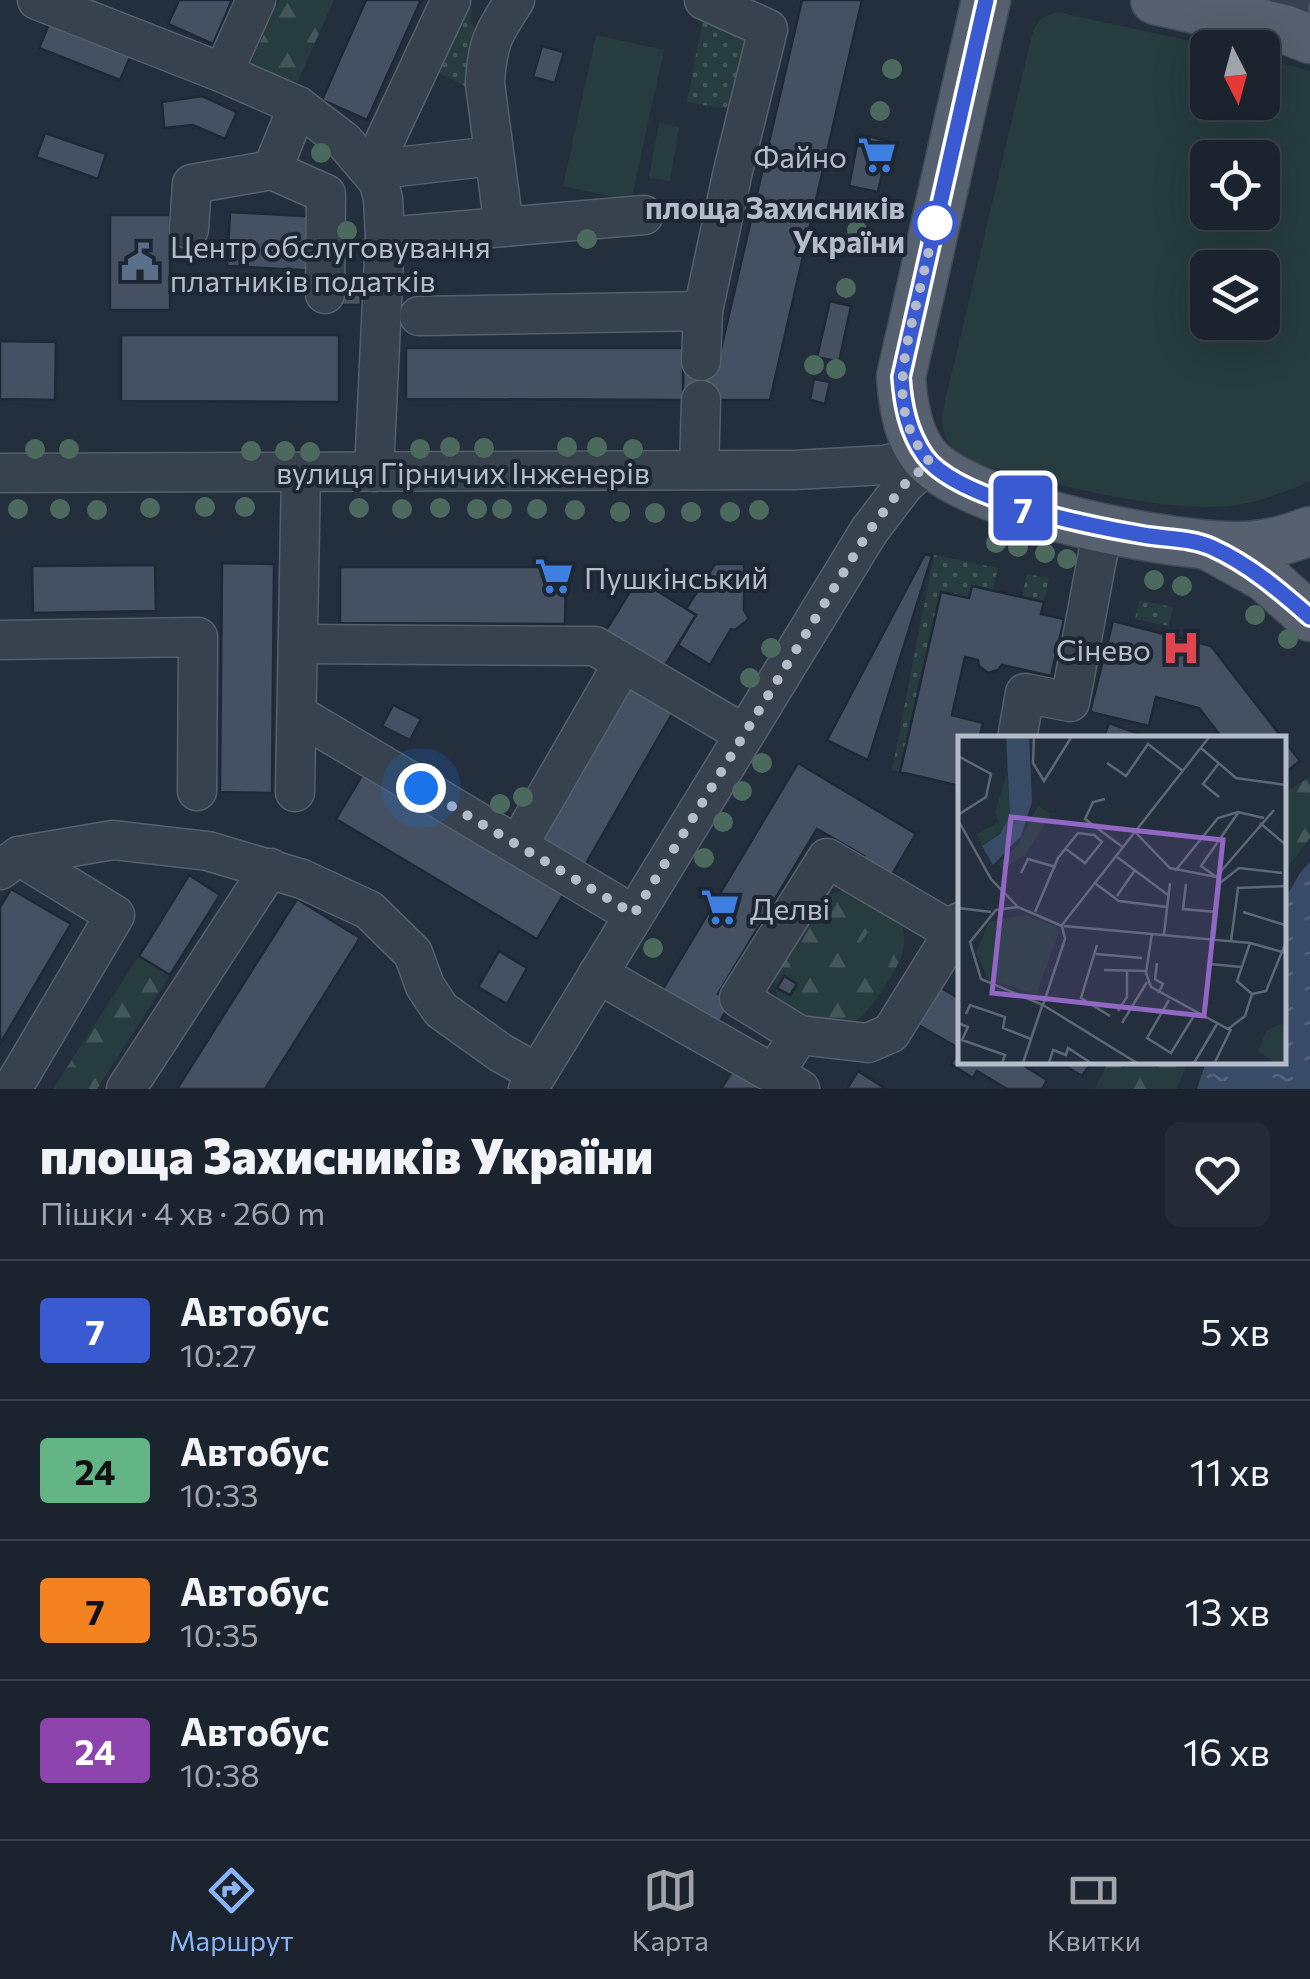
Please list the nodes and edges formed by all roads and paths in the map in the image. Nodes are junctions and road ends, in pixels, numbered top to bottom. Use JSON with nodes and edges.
{"nodes":[{"id":1,"x":256,"y":0,"type":"edge"},
{"id":2,"x":452,"y":0,"type":"edge"},
{"id":3,"x":514,"y":0,"type":"edge"},
{"id":4,"x":704,"y":0,"type":"edge"},
{"id":5,"x":986,"y":0,"type":"edge"},
{"id":6,"x":1155,"y":0,"type":"edge"},
{"id":7,"x":52,"y":2,"type":"edge"},
{"id":8,"x":1295,"y":23,"type":"edge"},
{"id":9,"x":222,"y":73,"type":"junction"},
{"id":10,"x":298,"y":106,"type":"junction"},
{"id":11,"x":494,"y":156,"type":"junction"},
{"id":12,"x":272,"y":170,"type":"junction"},
{"id":13,"x":370,"y":170,"type":"junction"},
{"id":14,"x":644,"y":216,"type":"dead end"},
{"id":15,"x":504,"y":227,"type":"junction"},
{"id":16,"x":189,"y":229,"type":"dead end"},
{"id":17,"x":385,"y":237,"type":"junction"},
{"id":18,"x":324,"y":294,"type":"dead end"},
{"id":19,"x":703,"y":310,"type":"junction"},
{"id":20,"x":418,"y":316,"type":"dead end"},
{"id":21,"x":701,"y":361,"type":"dead end"},
{"id":22,"x":701,"y":400,"type":"dead end"},
{"id":23,"x":927,"y":459,"type":"junction"},
{"id":24,"x":698,"y":470,"type":"junction"},
{"id":25,"x":302,"y":472,"type":"junction"},
{"id":26,"x":374,"y":472,"type":"junction"},
{"id":27,"x":0,"y":473,"type":"edge"},
{"id":28,"x":1103,"y":527,"type":"junction"},
{"id":29,"x":1310,"y":531,"type":"edge"},
{"id":30,"x":1208,"y":545,"type":"junction"},
{"id":31,"x":1310,"y":617,"type":"edge"},
{"id":32,"x":0,"y":640,"type":"edge"},
{"id":33,"x":298,"y":644,"type":"junction"},
{"id":34,"x":614,"y":679,"type":"dead end"},
{"id":35,"x":296,"y":714,"type":"junction"},
{"id":36,"x":744,"y":734,"type":"junction"},
{"id":37,"x":1017,"y":736,"type":"edge"},
{"id":38,"x":196,"y":791,"type":"dead end"},
{"id":39,"x":295,"y":792,"type":"dead end"},
{"id":40,"x":518,"y":845,"type":"junction"},
{"id":41,"x":10,"y":863,"type":"edge"},
{"id":42,"x":270,"y":868,"type":"junction"},
{"id":43,"x":634,"y":914,"type":"junction"},
{"id":44,"x":957,"y":927,"type":"edge"},
{"id":45,"x":598,"y":974,"type":"junction"},
{"id":46,"x":799,"y":1034,"type":"junction"},
{"id":47,"x":533,"y":1081,"type":"edge"},
{"id":48,"x":787,"y":1082,"type":"edge"},
{"id":49,"x":12,"y":1089,"type":"edge"},
{"id":50,"x":126,"y":1089,"type":"edge"}],
"edges":[{"from":1,"to":9,"type":"street"},
{"from":2,"to":13,"type":"street"},
{"from":3,"to":11,"type":"street"},
{"from":4,"to":19,"type":"street"},
{"from":5,"to":23,"type":"main road"},
{"from":6,"to":8,"type":"main road"},
{"from":7,"to":9,"type":"street"},
{"from":9,"to":10,"type":"street"},
{"from":10,"to":12,"type":"street"},
{"from":10,"to":13,"type":"street"},
{"from":11,"to":13,"type":"street"},
{"from":11,"to":15,"type":"street"},
{"from":12,"to":16,"type":"street"},
{"from":12,"to":18,"type":"street"},
{"from":13,"to":17,"type":"street"},
{"from":14,"to":15,"type":"street"},
{"from":15,"to":17,"type":"street"},
{"from":17,"to":26,"type":"street"},
{"from":19,"to":20,"type":"street"},
{"from":19,"to":21,"type":"street"},
{"from":22,"to":24,"type":"street"},
{"from":23,"to":24,"type":"street","name":"вулиця Гірничих Інженерів"},
{"from":23,"to":28,"type":"main road"},
{"from":23,"to":36,"type":"street"},
{"from":24,"to":26,"type":"street","name":"вулиця Гірничих Інженерів"},
{"from":25,"to":26,"type":"street","name":"вулиця Гірничих Інженерів"},
{"from":25,"to":27,"type":"street","name":"вулиця Гірничих Інженерів"},
{"from":25,"to":33,"type":"street"},
{"from":28,"to":30,"type":"main road"},
{"from":28,"to":37,"type":"street"},
{"from":29,"to":30,"type":"main road"},
{"from":30,"to":31,"type":"main road"},
{"from":32,"to":38,"type":"street"},
{"from":33,"to":35,"type":"street"},
{"from":33,"to":36,"type":"street"},
{"from":34,"to":40,"type":"street"},
{"from":35,"to":39,"type":"street"},
{"from":35,"to":40,"type":"street"},
{"from":36,"to":43,"type":"street"},
{"from":40,"to":43,"type":"street"},
{"from":41,"to":42,"type":"street"},
{"from":41,"to":49,"type":"street"},
{"from":42,"to":47,"type":"street"},
{"from":42,"to":50,"type":"street"},
{"from":43,"to":45,"type":"street"},
{"from":44,"to":46,"type":"street"},
{"from":44,"to":46,"type":"street"},
{"from":45,"to":47,"type":"street"},
{"from":45,"to":48,"type":"street"},
{"from":46,"to":48,"type":"street"}]}
